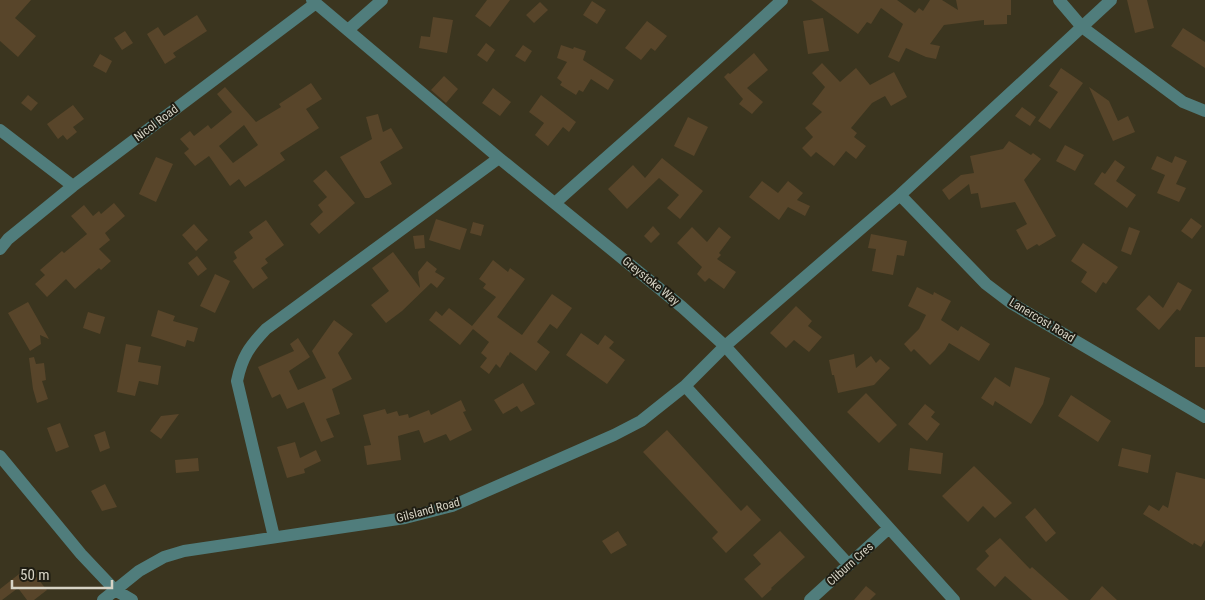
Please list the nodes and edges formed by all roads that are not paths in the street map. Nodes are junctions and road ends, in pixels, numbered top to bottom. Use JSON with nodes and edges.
{"nodes":[{"id":1,"x":382,"y":0,"type":"edge"},
{"id":2,"x":782,"y":0,"type":"edge"},
{"id":3,"x":1060,"y":0,"type":"edge"},
{"id":4,"x":1111,"y":0,"type":"edge"},
{"id":5,"x":314,"y":2,"type":"edge"},
{"id":6,"x":1082,"y":28,"type":"junction"},
{"id":7,"x":348,"y":30,"type":"junction"},
{"id":8,"x":1205,"y":111,"type":"edge"},
{"id":9,"x":0,"y":130,"type":"edge"},
{"id":10,"x":499,"y":158,"type":"junction"},
{"id":11,"x":73,"y":186,"type":"junction"},
{"id":12,"x":900,"y":195,"type":"junction"},
{"id":13,"x":555,"y":203,"type":"junction"},
{"id":14,"x":0,"y":249,"type":"edge"},
{"id":15,"x":725,"y":346,"type":"junction"},
{"id":16,"x":685,"y":386,"type":"junction"},
{"id":17,"x":1205,"y":417,"type":"edge"},
{"id":18,"x":0,"y":456,"type":"edge"},
{"id":19,"x":889,"y":528,"type":"junction"},
{"id":20,"x":274,"y":537,"type":"junction"},
{"id":21,"x":849,"y":565,"type":"junction"},
{"id":22,"x":115,"y":590,"type":"junction"},
{"id":23,"x":103,"y":600,"type":"edge"},
{"id":24,"x":132,"y":600,"type":"edge"},
{"id":25,"x":810,"y":600,"type":"edge"},
{"id":26,"x":954,"y":600,"type":"edge"}],
"edges":[{"from":1,"to":7,"type":"street"},
{"from":2,"to":13,"type":"street"},
{"from":3,"to":6,"type":"street"},
{"from":4,"to":6,"type":"street","name":"Gilsland Road"},
{"from":5,"to":7,"type":"street","name":"Greystoke Way"},
{"from":5,"to":11,"type":"street","name":"Nicol Road"},
{"from":6,"to":8,"type":"street"},
{"from":6,"to":12,"type":"street","name":"Gilsland Road"},
{"from":7,"to":10,"type":"street","name":"Greystoke Way"},
{"from":9,"to":11,"type":"street"},
{"from":10,"to":13,"type":"street","name":"Greystoke Way"},
{"from":10,"to":20,"type":"street"},
{"from":11,"to":14,"type":"street","name":"Nicol Road"},
{"from":12,"to":15,"type":"street","name":"Gilsland Road"},
{"from":12,"to":17,"type":"street","name":"Lanercost Road"},
{"from":13,"to":15,"type":"street","name":"Greystoke Way"},
{"from":15,"to":16,"type":"street","name":"Gilsland Road"},
{"from":15,"to":19,"type":"street","name":"Greystoke Way"},
{"from":16,"to":20,"type":"street","name":"Gilsland Road"},
{"from":16,"to":21,"type":"street"},
{"from":18,"to":22,"type":"street"},
{"from":19,"to":21,"type":"street","name":"Cliburn Cres"},
{"from":19,"to":26,"type":"street","name":"Greystoke Way"},
{"from":20,"to":22,"type":"street","name":"Gilsland Road"},
{"from":21,"to":25,"type":"street","name":"Cliburn Cres"},
{"from":22,"to":23,"type":"street","name":"Gilsland Road"},
{"from":22,"to":24,"type":"street"}]}
